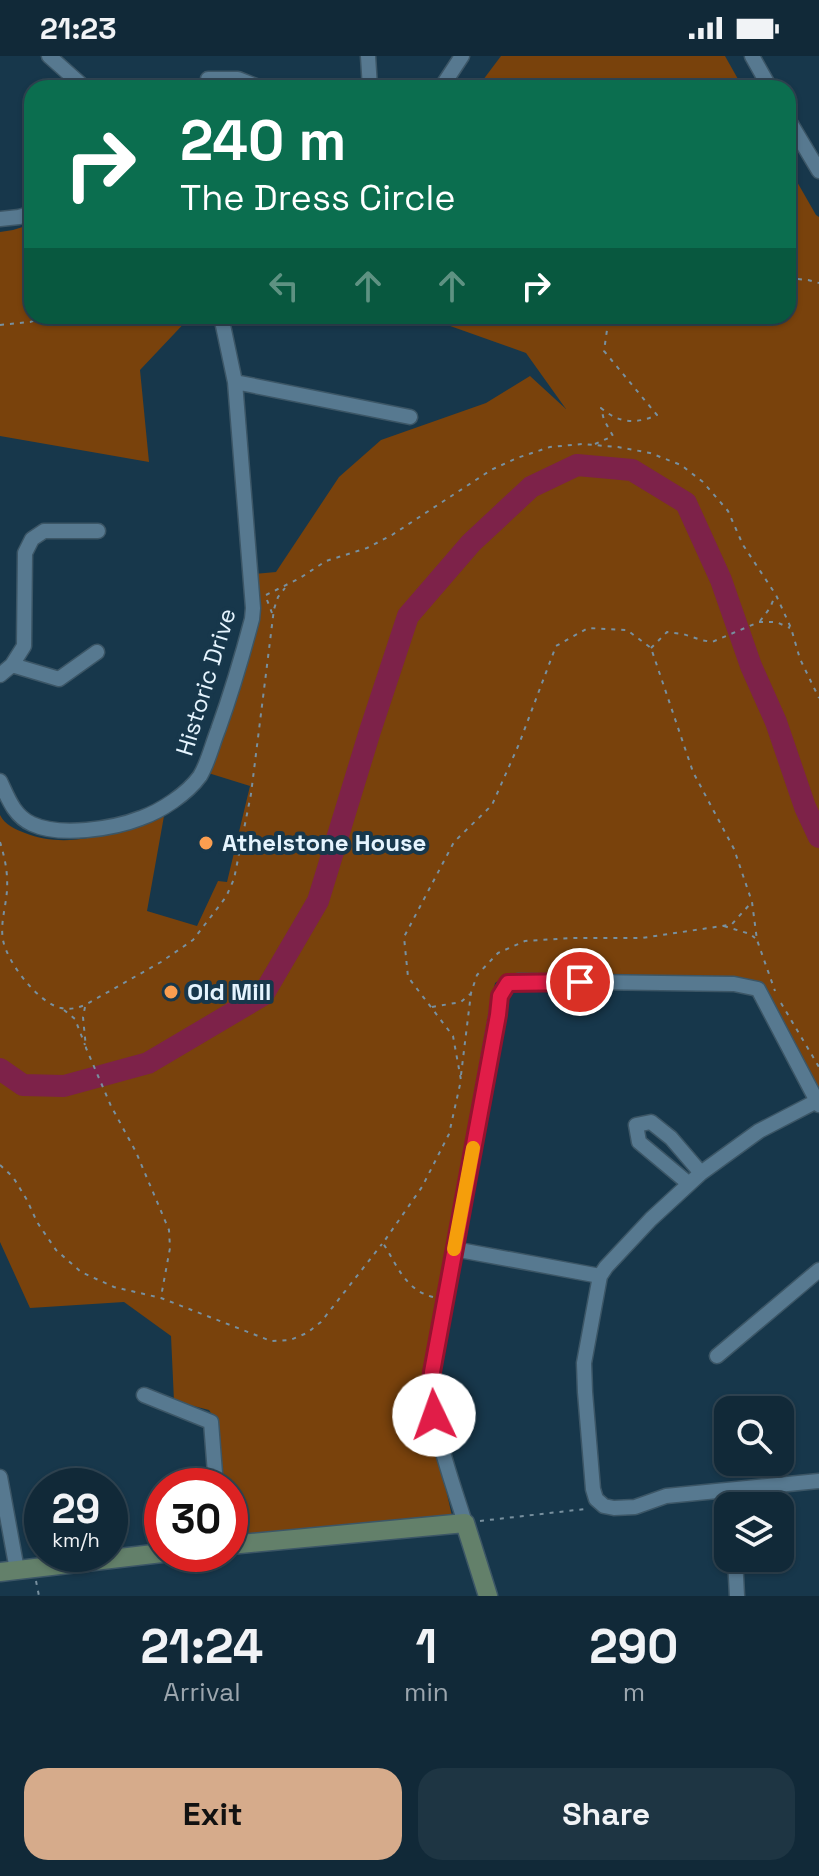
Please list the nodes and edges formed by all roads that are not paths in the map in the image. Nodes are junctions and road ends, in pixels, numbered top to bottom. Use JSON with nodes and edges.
{"nodes":[{"id":1,"x":49,"y":56,"type":"edge"},
{"id":2,"x":368,"y":56,"type":"edge"},
{"id":3,"x":462,"y":56,"type":"edge"},
{"id":4,"x":752,"y":56,"type":"edge"},
{"id":5,"x":208,"y":79,"type":"dead end"},
{"id":6,"x":76,"y":80,"type":"edge"},
{"id":7,"x":241,"y":80,"type":"edge"},
{"id":8,"x":370,"y":80,"type":"edge"},
{"id":9,"x":446,"y":80,"type":"edge"},
{"id":10,"x":766,"y":80,"type":"edge"},
{"id":11,"x":796,"y":132,"type":"edge"},
{"id":12,"x":819,"y":171,"type":"edge"},
{"id":13,"x":24,"y":215,"type":"edge"},
{"id":14,"x":0,"y":219,"type":"edge"},
{"id":15,"x":223,"y":324,"type":"edge"},
{"id":16,"x":235,"y":382,"type":"junction"},
{"id":17,"x":410,"y":417,"type":"dead end"},
{"id":18,"x":98,"y":531,"type":"dead end"},
{"id":19,"x":97,"y":652,"type":"dead end"},
{"id":20,"x":6,"y":670,"type":"edge"},
{"id":21,"x":0,"y":781,"type":"edge"},
{"id":22,"x":818,"y":1103,"type":"edge"},
{"id":23,"x":701,"y":1173,"type":"junction"},
{"id":24,"x":688,"y":1183,"type":"junction"},
{"id":25,"x":454,"y":1249,"type":"junction"},
{"id":26,"x":819,"y":1270,"type":"edge"},
{"id":27,"x":600,"y":1276,"type":"junction"},
{"id":28,"x":717,"y":1356,"type":"dead end"},
{"id":29,"x":144,"y":1395,"type":"dead end"},
{"id":30,"x":215,"y":1468,"type":"edge"},
{"id":31,"x":0,"y":1477,"type":"edge"},
{"id":32,"x":819,"y":1481,"type":"edge"},
{"id":33,"x":763,"y":1492,"type":"edge"},
{"id":34,"x":714,"y":1497,"type":"edge"},
{"id":35,"x":472,"y":1522,"type":"junction"},
{"id":36,"x":248,"y":1543,"type":"edge"},
{"id":37,"x":144,"y":1555,"type":"edge"},
{"id":38,"x":9,"y":1571,"type":"edge"},
{"id":39,"x":736,"y":1572,"type":"edge"},
{"id":40,"x":488,"y":1596,"type":"edge"},
{"id":41,"x":737,"y":1596,"type":"edge"}],
"edges":[{"from":1,"to":6,"type":"street"},
{"from":2,"to":8,"type":"street"},
{"from":3,"to":9,"type":"street"},
{"from":4,"to":10,"type":"street"},
{"from":5,"to":7,"type":"street"},
{"from":11,"to":12,"type":"street"},
{"from":13,"to":14,"type":"street"},
{"from":15,"to":16,"type":"street","name":"Historic Drive"},
{"from":16,"to":17,"type":"street"},
{"from":16,"to":21,"type":"street","name":"Historic Drive"},
{"from":18,"to":20,"type":"street"},
{"from":19,"to":20,"type":"street"},
{"from":22,"to":23,"type":"street"},
{"from":22,"to":25,"type":"street"},
{"from":23,"to":24,"type":"street"},
{"from":23,"to":24,"type":"street"},
{"from":24,"to":27,"type":"street"},
{"from":25,"to":27,"type":"street"},
{"from":25,"to":35,"type":"street"},
{"from":26,"to":28,"type":"street"},
{"from":27,"to":34,"type":"street"},
{"from":29,"to":30,"type":"street"},
{"from":31,"to":38,"type":"street"},
{"from":32,"to":33,"type":"street"},
{"from":35,"to":36,"type":"street"},
{"from":35,"to":40,"type":"street"},
{"from":37,"to":38,"type":"street"},
{"from":39,"to":41,"type":"street"}]}
